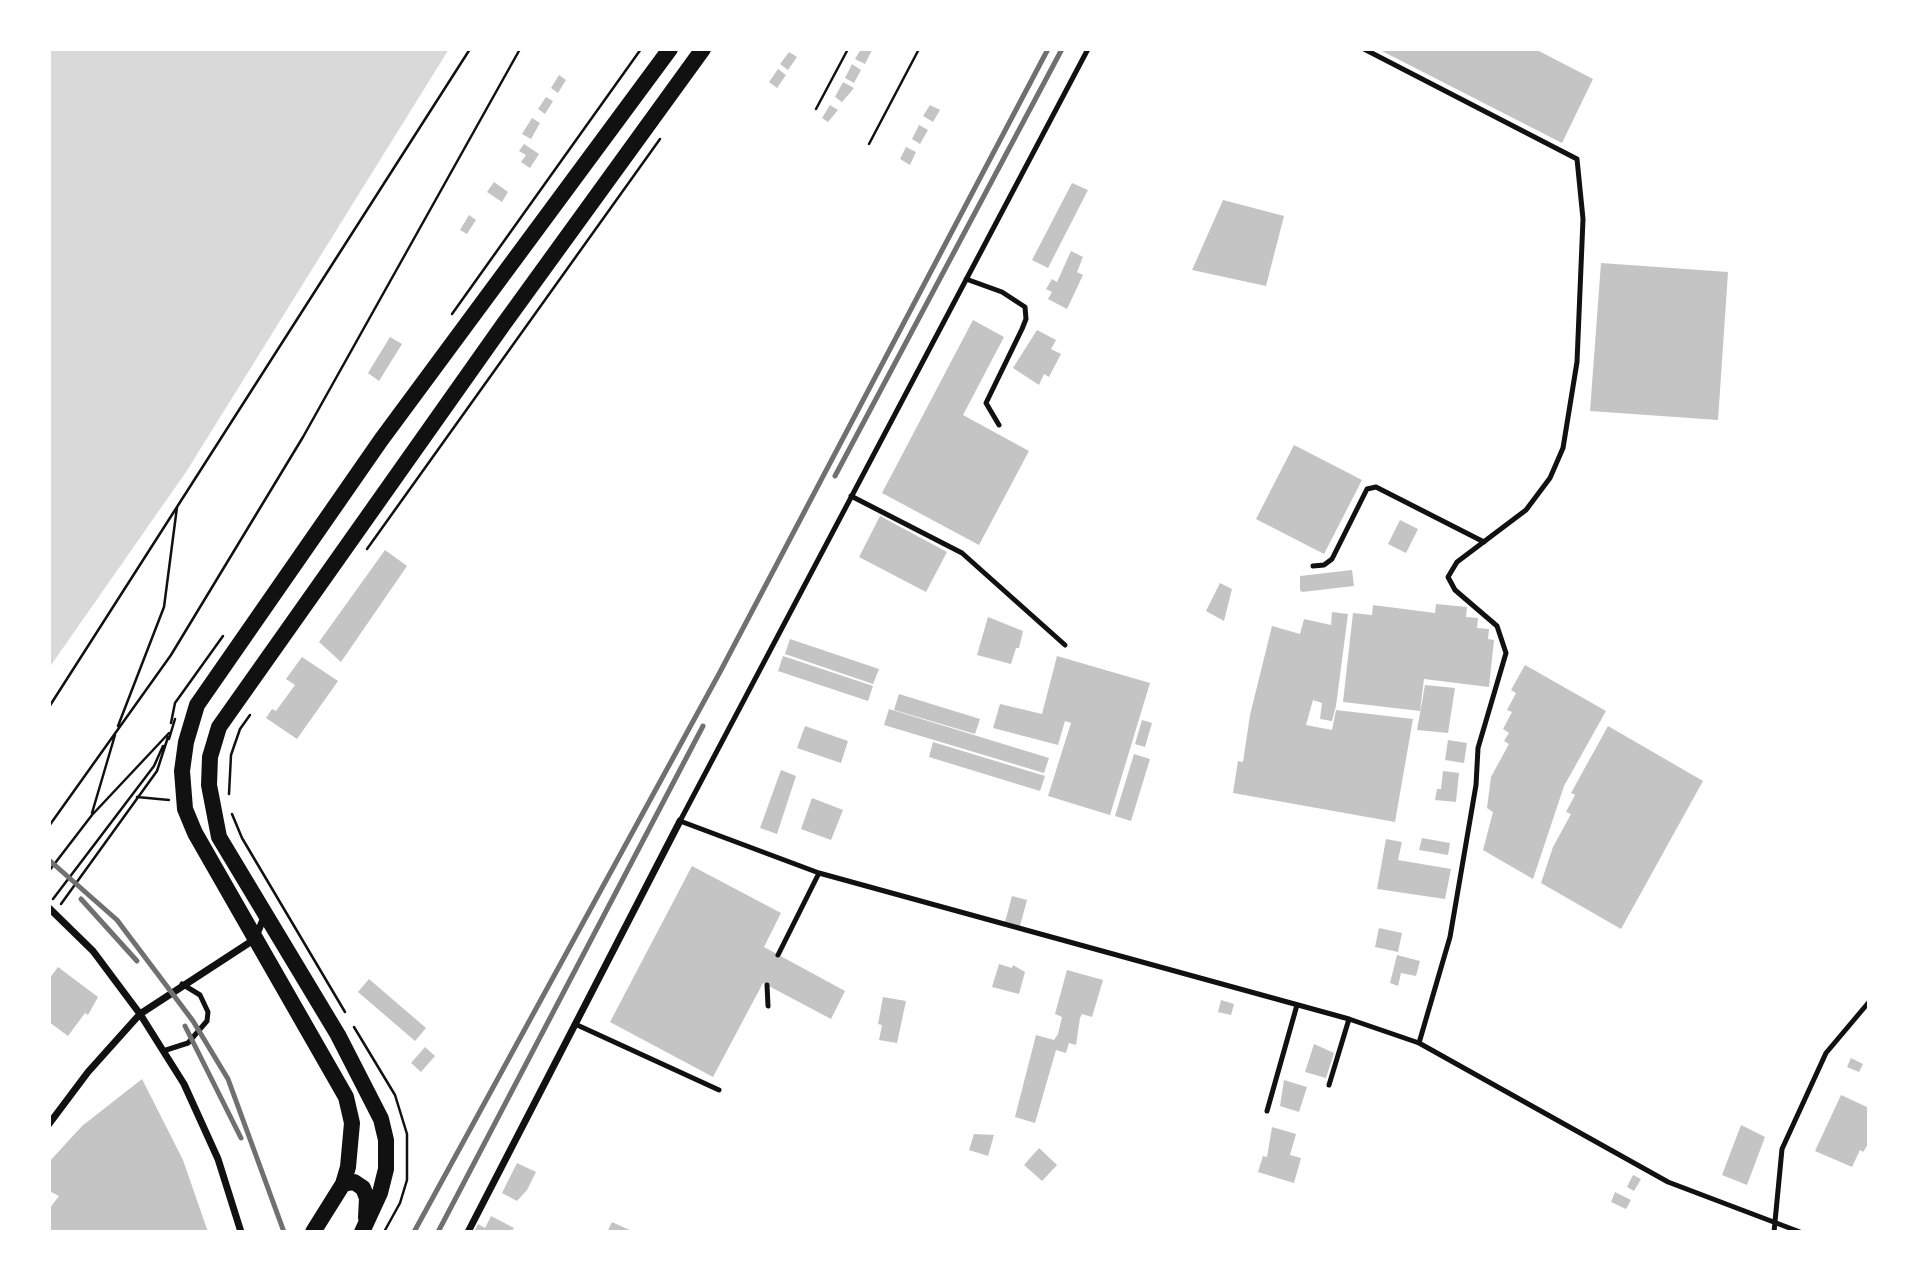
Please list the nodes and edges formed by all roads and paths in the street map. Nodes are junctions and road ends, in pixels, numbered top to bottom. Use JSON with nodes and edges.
{"nodes":[{"id":1,"x":470,"y":49,"type":"edge"},
{"id":2,"x":520,"y":49,"type":"edge"},
{"id":3,"x":670,"y":49,"type":"edge"},
{"id":4,"x":703,"y":49,"type":"edge"},
{"id":5,"x":848,"y":49,"type":"edge"},
{"id":6,"x":919,"y":49,"type":"edge"},
{"id":7,"x":1087,"y":49,"type":"edge"},
{"id":8,"x":1364,"y":49,"type":"edge"},
{"id":9,"x":816,"y":109,"type":"dead end"},
{"id":10,"x":667,"y":128,"type":"dead end"},
{"id":11,"x":869,"y":144,"type":"dead end"},
{"id":12,"x":966,"y":279,"type":"junction"},
{"id":13,"x":999,"y":425,"type":"dead end"},
{"id":14,"x":851,"y":496,"type":"junction"},
{"id":15,"x":178,"y":504,"type":"junction"},
{"id":16,"x":1484,"y":542,"type":"junction"},
{"id":17,"x":359,"y":559,"type":"dead end"},
{"id":18,"x":1313,"y":566,"type":"dead end"},
{"id":19,"x":1065,"y":646,"type":"dead end"},
{"id":20,"x":49,"y":707,"type":"edge"},
{"id":21,"x":254,"y":709,"type":"dead end"},
{"id":22,"x":116,"y":731,"type":"junction"},
{"id":23,"x":132,"y":796,"type":"junction"},
{"id":24,"x":139,"y":797,"type":"junction"},
{"id":25,"x":169,"y":800,"type":"dead end"},
{"id":26,"x":92,"y":815,"type":"dead end"},
{"id":27,"x":680,"y":821,"type":"junction"},
{"id":28,"x":49,"y":826,"type":"edge"},
{"id":29,"x":820,"y":873,"type":"junction"},
{"id":30,"x":61,"y":890,"type":"dead end"},
{"id":31,"x":49,"y":891,"type":"edge"},
{"id":32,"x":55,"y":897,"type":"dead end"},
{"id":33,"x":52,"y":911,"type":"edge"},
{"id":34,"x":265,"y":917,"type":"junction"},
{"id":35,"x":254,"y":939,"type":"junction"},
{"id":36,"x":304,"y":943,"type":"dead end"},
{"id":37,"x":778,"y":955,"type":"dead end"},
{"id":38,"x":182,"y":984,"type":"junction"},
{"id":39,"x":766,"y":985,"type":"dead end"},
{"id":40,"x":1869,"y":1002,"type":"edge"},
{"id":41,"x":1297,"y":1005,"type":"junction"},
{"id":42,"x":768,"y":1006,"type":"dead end"},
{"id":43,"x":140,"y":1014,"type":"junction"},
{"id":44,"x":1349,"y":1019,"type":"junction"},
{"id":45,"x":575,"y":1024,"type":"junction"},
{"id":46,"x":1419,"y":1043,"type":"junction"},
{"id":47,"x":163,"y":1051,"type":"junction"},
{"id":48,"x":1328,"y":1085,"type":"dead end"},
{"id":49,"x":719,"y":1090,"type":"dead end"},
{"id":50,"x":1267,"y":1111,"type":"dead end"},
{"id":51,"x":49,"y":1124,"type":"edge"},
{"id":52,"x":343,"y":1184,"type":"junction"},
{"id":53,"x":1776,"y":1221,"type":"junction"},
{"id":54,"x":363,"y":1230,"type":"edge"},
{"id":55,"x":241,"y":1232,"type":"edge"},
{"id":56,"x":313,"y":1232,"type":"edge"},
{"id":57,"x":468,"y":1232,"type":"edge"},
{"id":58,"x":1774,"y":1232,"type":"edge"},
{"id":59,"x":1800,"y":1232,"type":"edge"}],
"edges":[{"from":1,"to":15,"type":"path"},
{"from":2,"to":22,"type":"path"},
{"from":3,"to":35,"type":"main road"},
{"from":4,"to":34,"type":"main road"},
{"from":5,"to":9,"type":"path"},
{"from":6,"to":11,"type":"path"},
{"from":7,"to":12,"type":"lane"},
{"from":8,"to":16,"type":"lane"},
{"from":10,"to":17,"type":"path"},
{"from":12,"to":13,"type":"lane"},
{"from":12,"to":14,"type":"lane"},
{"from":14,"to":19,"type":"lane"},
{"from":14,"to":27,"type":"lane"},
{"from":15,"to":20,"type":"path"},
{"from":15,"to":22,"type":"path"},
{"from":16,"to":18,"type":"lane"},
{"from":16,"to":46,"type":"lane"},
{"from":21,"to":36,"type":"path"},
{"from":22,"to":26,"type":"path"},
{"from":22,"to":28,"type":"path"},
{"from":23,"to":24,"type":"path"},
{"from":23,"to":24,"type":"path"},
{"from":23,"to":30,"type":"path"},
{"from":24,"to":25,"type":"path"},
{"from":24,"to":33,"type":"path"},
{"from":27,"to":29,"type":"lane"},
{"from":27,"to":45,"type":"street"},
{"from":29,"to":37,"type":"lane"},
{"from":29,"to":41,"type":"lane"},
{"from":31,"to":32,"type":"path"},
{"from":33,"to":43,"type":"street"},
{"from":34,"to":35,"type":"street"},
{"from":34,"to":54,"type":"main road"},
{"from":35,"to":38,"type":"street"},
{"from":35,"to":52,"type":"main road"},
{"from":38,"to":43,"type":"street"},
{"from":38,"to":47,"type":"lane"},
{"from":39,"to":42,"type":"lane"},
{"from":40,"to":53,"type":"lane"},
{"from":41,"to":44,"type":"lane"},
{"from":41,"to":50,"type":"lane"},
{"from":43,"to":47,"type":"street"},
{"from":43,"to":51,"type":"street"},
{"from":44,"to":46,"type":"lane"},
{"from":44,"to":48,"type":"lane"},
{"from":45,"to":49,"type":"lane"},
{"from":45,"to":57,"type":"street"},
{"from":46,"to":53,"type":"lane"},
{"from":47,"to":55,"type":"street"},
{"from":52,"to":54,"type":"main road"},
{"from":52,"to":56,"type":"main road"},
{"from":53,"to":58,"type":"lane"},
{"from":53,"to":59,"type":"lane"}]}
